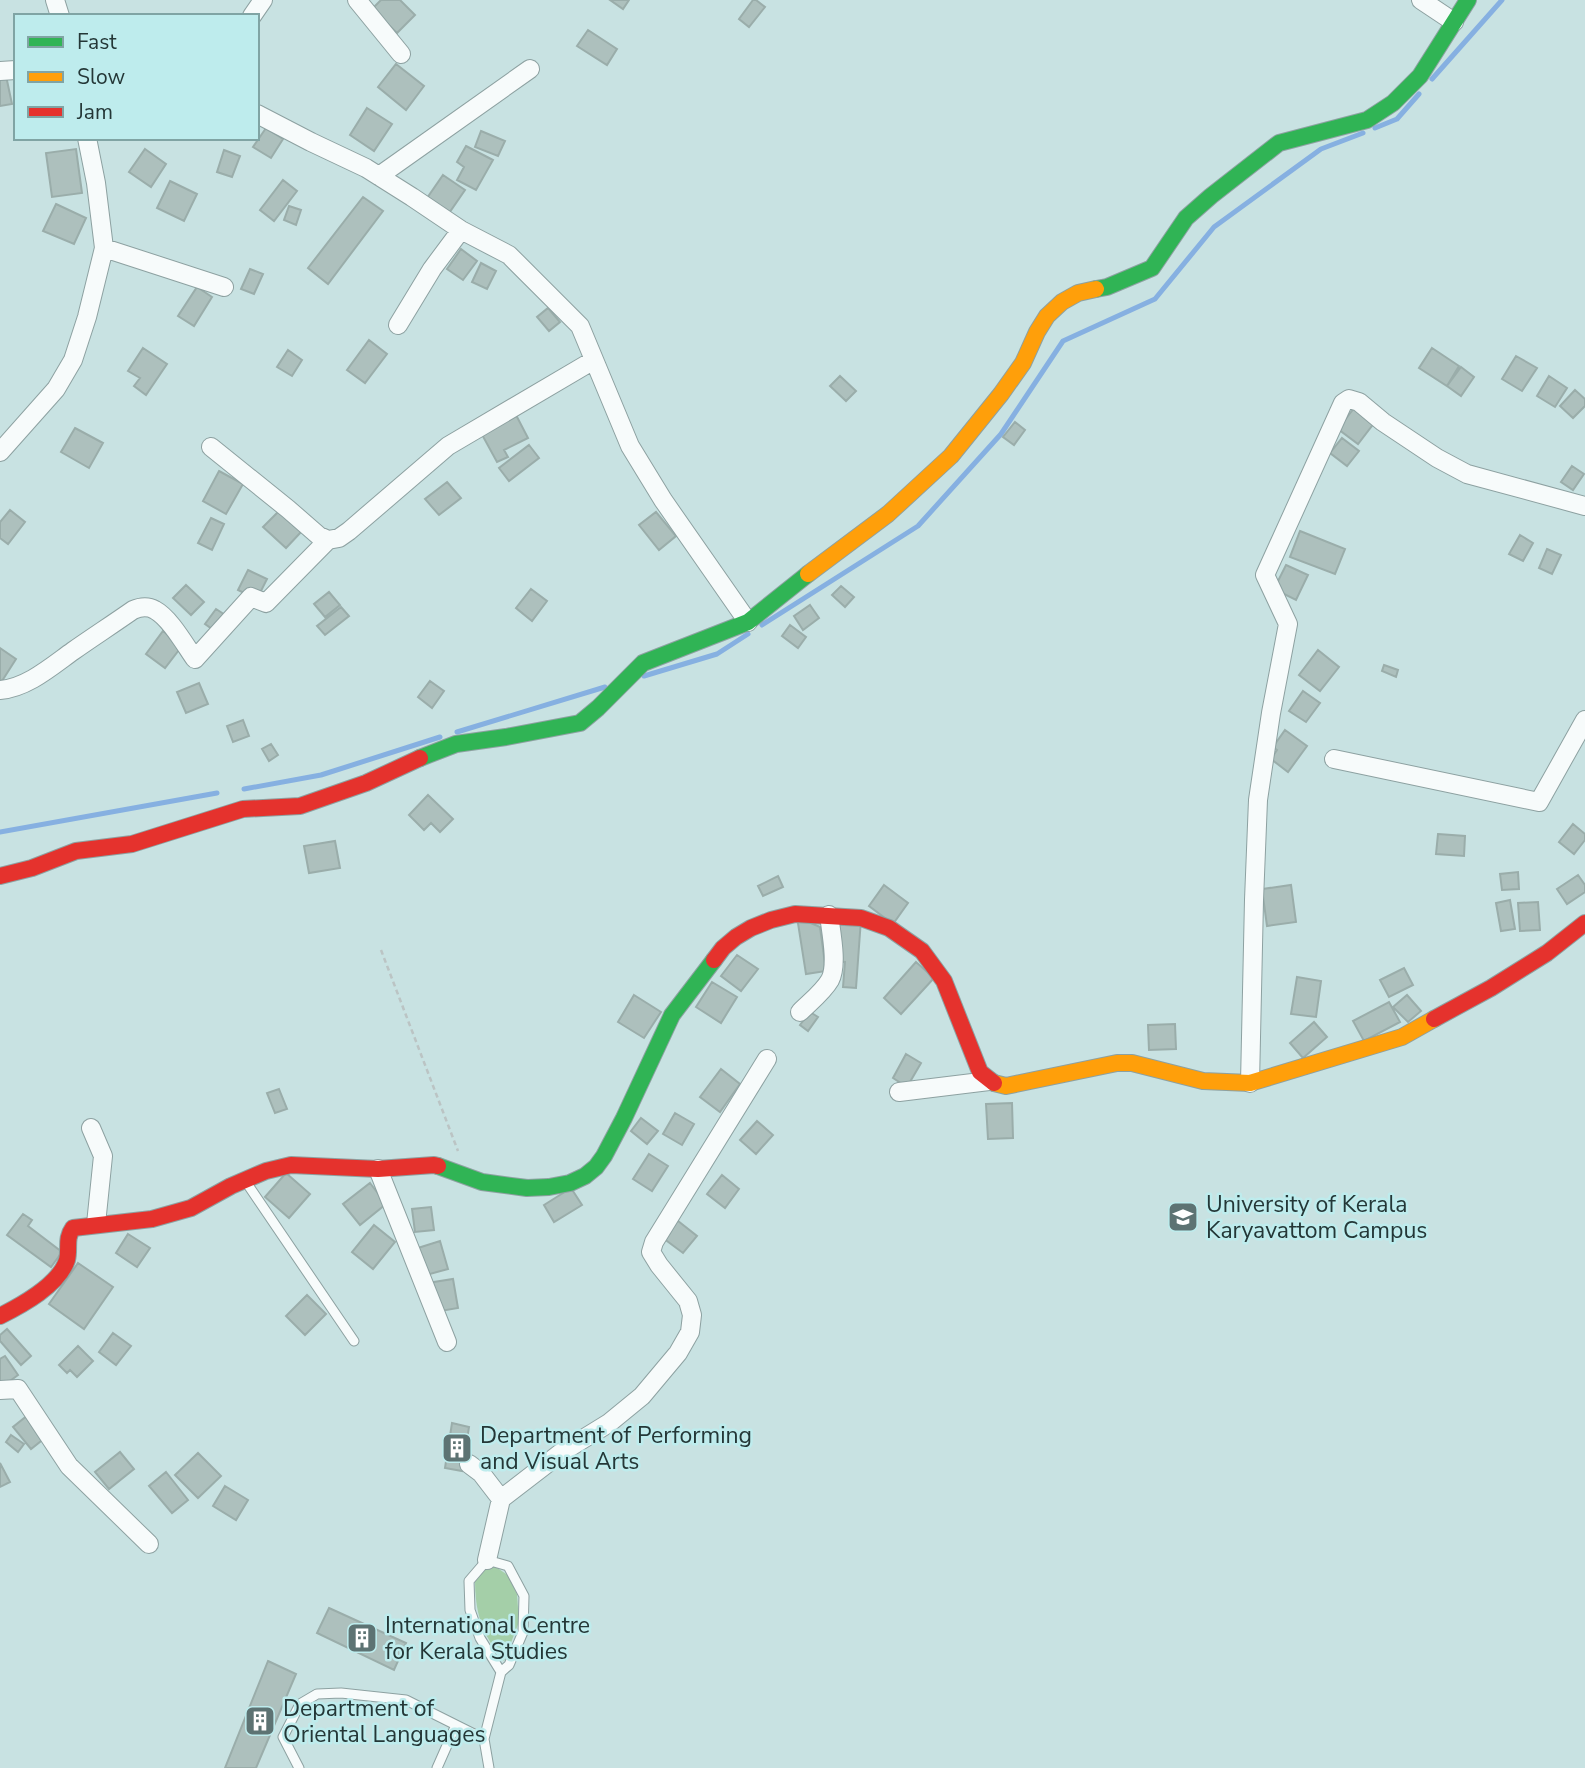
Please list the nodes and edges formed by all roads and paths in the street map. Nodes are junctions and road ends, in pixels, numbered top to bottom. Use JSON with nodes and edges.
{"nodes":[{"id":1,"x":357,"y":0,"type":"edge"},
{"id":2,"x":1421,"y":0,"type":"edge"},
{"id":3,"x":1468,"y":0,"type":"edge"},
{"id":4,"x":1454,"y":22,"type":"junction"},
{"id":5,"x":401,"y":54,"type":"dead end"},
{"id":6,"x":530,"y":69,"type":"dead end"},
{"id":7,"x":259,"y":115,"type":"edge"},
{"id":8,"x":87,"y":140,"type":"edge"},
{"id":9,"x":379,"y":176,"type":"junction"},
{"id":10,"x":461,"y":230,"type":"junction"},
{"id":11,"x":104,"y":248,"type":"junction"},
{"id":12,"x":224,"y":287,"type":"dead end"},
{"id":13,"x":398,"y":325,"type":"dead end"},
{"id":14,"x":594,"y":360,"type":"junction"},
{"id":15,"x":211,"y":447,"type":"dead end"},
{"id":16,"x":0,"y":452,"type":"edge"},
{"id":17,"x":1585,"y":506,"type":"edge"},
{"id":18,"x":328,"y":540,"type":"junction"},
{"id":19,"x":748,"y":622,"type":"junction"},
{"id":20,"x":0,"y":690,"type":"edge"},
{"id":21,"x":1585,"y":720,"type":"edge"},
{"id":22,"x":1334,"y":759,"type":"dead end"},
{"id":23,"x":0,"y":876,"type":"edge"},
{"id":24,"x":829,"y":915,"type":"junction"},
{"id":25,"x":1585,"y":923,"type":"edge"},
{"id":26,"x":381,"y":950,"type":"dead end"},
{"id":27,"x":800,"y":1012,"type":"dead end"},
{"id":28,"x":767,"y":1059,"type":"dead end"},
{"id":29,"x":989,"y":1081,"type":"junction"},
{"id":30,"x":1250,"y":1083,"type":"junction"},
{"id":31,"x":899,"y":1092,"type":"dead end"},
{"id":32,"x":91,"y":1128,"type":"dead end"},
{"id":33,"x":377,"y":1169,"type":"junction"},
{"id":34,"x":468,"y":1177,"type":"junction"},
{"id":35,"x":245,"y":1180,"type":"junction"},
{"id":36,"x":96,"y":1224,"type":"junction"},
{"id":37,"x":0,"y":1316,"type":"edge"},
{"id":38,"x":354,"y":1341,"type":"dead end"},
{"id":39,"x":447,"y":1342,"type":"dead end"},
{"id":40,"x":0,"y":1390,"type":"edge"},
{"id":41,"x":469,"y":1464,"type":"dead end"},
{"id":42,"x":501,"y":1499,"type":"junction"},
{"id":43,"x":149,"y":1544,"type":"dead end"},
{"id":44,"x":487,"y":1560,"type":"junction"},
{"id":45,"x":501,"y":1672,"type":"junction"},
{"id":46,"x":456,"y":1725,"type":"junction"},
{"id":47,"x":484,"y":1739,"type":"junction"},
{"id":48,"x":299,"y":1768,"type":"edge"},
{"id":49,"x":437,"y":1768,"type":"edge"},
{"id":50,"x":489,"y":1768,"type":"edge"}],
"edges":[{"from":1,"to":5,"type":"street"},
{"from":2,"to":4,"type":"street"},
{"from":3,"to":4,"type":"street"},
{"from":4,"to":19,"type":"street"},
{"from":6,"to":9,"type":"street"},
{"from":7,"to":9,"type":"street"},
{"from":8,"to":11,"type":"street"},
{"from":9,"to":10,"type":"street"},
{"from":10,"to":13,"type":"street"},
{"from":10,"to":14,"type":"street"},
{"from":11,"to":12,"type":"street"},
{"from":11,"to":16,"type":"street"},
{"from":14,"to":18,"type":"street"},
{"from":14,"to":19,"type":"street"},
{"from":15,"to":18,"type":"street"},
{"from":17,"to":30,"type":"street"},
{"from":18,"to":20,"type":"street"},
{"from":19,"to":23,"type":"street"},
{"from":21,"to":22,"type":"street"},
{"from":24,"to":27,"type":"street"},
{"from":24,"to":29,"type":"street"},
{"from":24,"to":34,"type":"street"},
{"from":25,"to":30,"type":"street"},
{"from":26,"to":34,"type":"path"},
{"from":28,"to":42,"type":"street"},
{"from":29,"to":30,"type":"street"},
{"from":29,"to":31,"type":"street"},
{"from":32,"to":36,"type":"street"},
{"from":33,"to":34,"type":"street"},
{"from":33,"to":35,"type":"street"},
{"from":33,"to":39,"type":"street"},
{"from":35,"to":36,"type":"street"},
{"from":35,"to":38,"type":"lane"},
{"from":36,"to":37,"type":"street"},
{"from":40,"to":43,"type":"street"},
{"from":41,"to":42,"type":"street"},
{"from":42,"to":44,"type":"street"},
{"from":44,"to":45,"type":"lane"},
{"from":44,"to":45,"type":"lane"},
{"from":45,"to":47,"type":"lane"},
{"from":46,"to":47,"type":"lane"},
{"from":46,"to":48,"type":"lane"},
{"from":46,"to":49,"type":"lane"},
{"from":47,"to":50,"type":"lane"}]}
